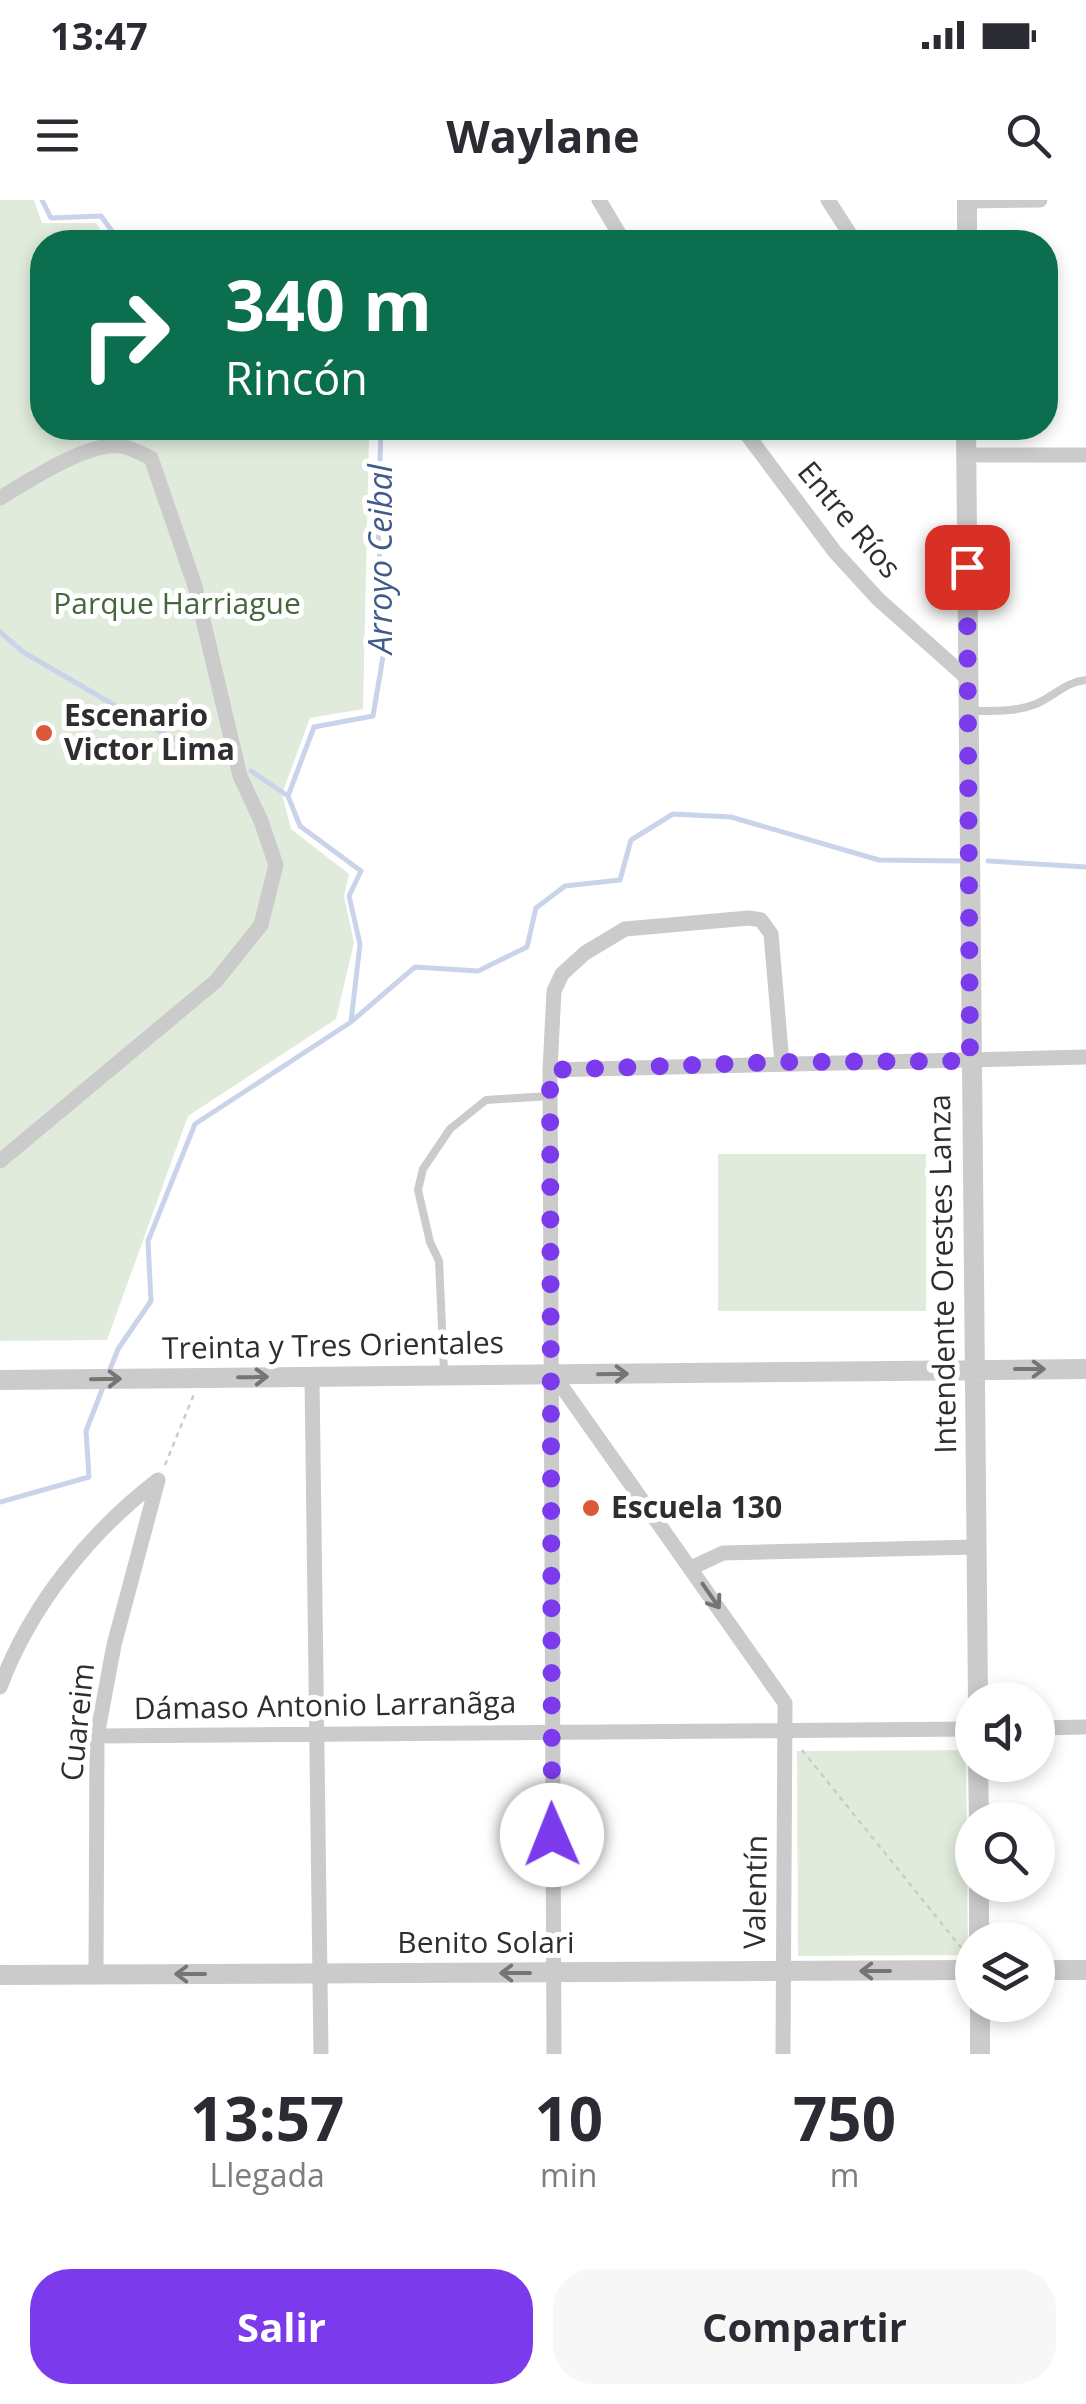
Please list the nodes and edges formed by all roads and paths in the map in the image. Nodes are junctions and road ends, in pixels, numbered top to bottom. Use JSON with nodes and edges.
{"nodes":[{"id":1,"x":599,"y":200,"type":"edge"},
{"id":2,"x":828,"y":200,"type":"edge"},
{"id":3,"x":1040,"y":200,"type":"edge"},
{"id":4,"x":967,"y":201,"type":"edge"},
{"id":5,"x":617,"y":230,"type":"edge"},
{"id":6,"x":844,"y":230,"type":"edge"},
{"id":7,"x":966,"y":230,"type":"edge"},
{"id":8,"x":751,"y":440,"type":"edge"},
{"id":9,"x":966,"y":440,"type":"edge"},
{"id":10,"x":967,"y":455,"type":"junction"},
{"id":11,"x":1086,"y":455,"type":"edge"},
{"id":12,"x":0,"y":498,"type":"edge"},
{"id":13,"x":968,"y":679,"type":"junction"},
{"id":14,"x":1086,"y":680,"type":"edge"},
{"id":15,"x":967,"y":711,"type":"junction"},
{"id":16,"x":1086,"y":1057,"type":"edge"},
{"id":17,"x":970,"y":1061,"type":"junction"},
{"id":18,"x":782,"y":1062,"type":"junction"},
{"id":19,"x":550,"y":1070,"type":"junction"},
{"id":20,"x":550,"y":1096,"type":"junction"},
{"id":21,"x":0,"y":1161,"type":"edge"},
{"id":22,"x":1086,"y":1369,"type":"edge"},
{"id":23,"x":974,"y":1370,"type":"junction"},
{"id":24,"x":553,"y":1374,"type":"junction"},
{"id":25,"x":444,"y":1375,"type":"junction"},
{"id":26,"x":312,"y":1376,"type":"junction"},
{"id":27,"x":201,"y":1378,"type":"junction"},
{"id":28,"x":0,"y":1380,"type":"edge"},
{"id":29,"x":158,"y":1480,"type":"junction"},
{"id":30,"x":975,"y":1547,"type":"junction"},
{"id":31,"x":691,"y":1568,"type":"junction"},
{"id":32,"x":978,"y":1682,"type":"edge"},
{"id":33,"x":0,"y":1688,"type":"edge"},
{"id":34,"x":1086,"y":1727,"type":"edge"},
{"id":35,"x":1055,"y":1728,"type":"edge"},
{"id":36,"x":955,"y":1729,"type":"edge"},
{"id":37,"x":785,"y":1730,"type":"junction"},
{"id":38,"x":551,"y":1732,"type":"junction"},
{"id":39,"x":316,"y":1734,"type":"junction"},
{"id":40,"x":97,"y":1736,"type":"junction"},
{"id":41,"x":955,"y":1941,"type":"edge"},
{"id":42,"x":955,"y":1970,"type":"edge"},
{"id":43,"x":1055,"y":1970,"type":"edge"},
{"id":44,"x":1086,"y":1970,"type":"edge"},
{"id":45,"x":783,"y":1971,"type":"junction"},
{"id":46,"x":554,"y":1972,"type":"junction"},
{"id":47,"x":320,"y":1974,"type":"junction"},
{"id":48,"x":96,"y":1975,"type":"junction"},
{"id":49,"x":0,"y":1976,"type":"edge"},
{"id":50,"x":980,"y":2022,"type":"edge"},
{"id":51,"x":320,"y":2054,"type":"edge"},
{"id":52,"x":554,"y":2054,"type":"edge"},
{"id":53,"x":783,"y":2054,"type":"edge"},
{"id":54,"x":980,"y":2054,"type":"edge"}],
"edges":[{"from":1,"to":5,"type":"street"},
{"from":2,"to":6,"type":"street"},
{"from":3,"to":4,"type":"street"},
{"from":4,"to":7,"type":"street"},
{"from":8,"to":13,"type":"street","name":"Entre Ríos"},
{"from":9,"to":10,"type":"street","name":"Intendente Orestes Lanza"},
{"from":10,"to":11,"type":"street"},
{"from":10,"to":13,"type":"street","name":"Intendente Orestes Lanza"},
{"from":12,"to":21,"type":"street"},
{"from":13,"to":15,"type":"street","name":"Intendente Orestes Lanza"},
{"from":14,"to":15,"type":"lane"},
{"from":15,"to":17,"type":"street","name":"Intendente Orestes Lanza"},
{"from":16,"to":17,"type":"street"},
{"from":17,"to":18,"type":"street"},
{"from":17,"to":23,"type":"street","name":"Intendente Orestes Lanza"},
{"from":18,"to":19,"type":"street"},
{"from":18,"to":19,"type":"street"},
{"from":19,"to":20,"type":"street"},
{"from":20,"to":24,"type":"street"},
{"from":20,"to":25,"type":"lane"},
{"from":23,"to":22,"type":"street","name":"Treinta y Tres Orientales","one_way":true},
{"from":24,"to":23,"type":"street","name":"Treinta y Tres Orientales","one_way":true},
{"from":23,"to":30,"type":"street","name":"Intendente Orestes Lanza"},
{"from":24,"to":25,"type":"street","name":"Treinta y Tres Orientales"},
{"from":24,"to":31,"type":"street","name":"Valentín"},
{"from":24,"to":38,"type":"street"},
{"from":25,"to":26,"type":"street","name":"Treinta y Tres Orientales"},
{"from":27,"to":26,"type":"street","name":"Treinta y Tres Orientales","one_way":true},
{"from":26,"to":39,"type":"street"},
{"from":28,"to":27,"type":"street","name":"Treinta y Tres Orientales","one_way":true},
{"from":27,"to":29,"type":"path"},
{"from":29,"to":33,"type":"street"},
{"from":29,"to":40,"type":"street","name":"Cuareim"},
{"from":30,"to":31,"type":"street"},
{"from":30,"to":32,"type":"street","name":"Intendente Orestes Lanza"},
{"from":31,"to":37,"type":"street","name":"Valentín","one_way":true},
{"from":34,"to":35,"type":"street"},
{"from":36,"to":37,"type":"street","name":"Dámaso Antonio Larranãga"},
{"from":37,"to":38,"type":"street","name":"Dámaso Antonio Larranãga"},
{"from":37,"to":41,"type":"path"},
{"from":37,"to":45,"type":"street","name":"Valentín"},
{"from":38,"to":39,"type":"street","name":"Dámaso Antonio Larranãga"},
{"from":38,"to":46,"type":"street"},
{"from":39,"to":40,"type":"street","name":"Dámaso Antonio Larranãga"},
{"from":39,"to":47,"type":"street"},
{"from":40,"to":48,"type":"street","name":"Cuareim"},
{"from":42,"to":45,"type":"street","name":"Benito Solari","one_way":true},
{"from":43,"to":44,"type":"street"},
{"from":45,"to":46,"type":"street","name":"Benito Solari"},
{"from":45,"to":53,"type":"street","name":"Valentín"},
{"from":46,"to":47,"type":"street","name":"Benito Solari","one_way":true},
{"from":46,"to":52,"type":"street"},
{"from":47,"to":48,"type":"street","name":"Benito Solari","one_way":true},
{"from":47,"to":51,"type":"street"},
{"from":48,"to":49,"type":"street","name":"Benito Solari"},
{"from":50,"to":54,"type":"street"}]}
